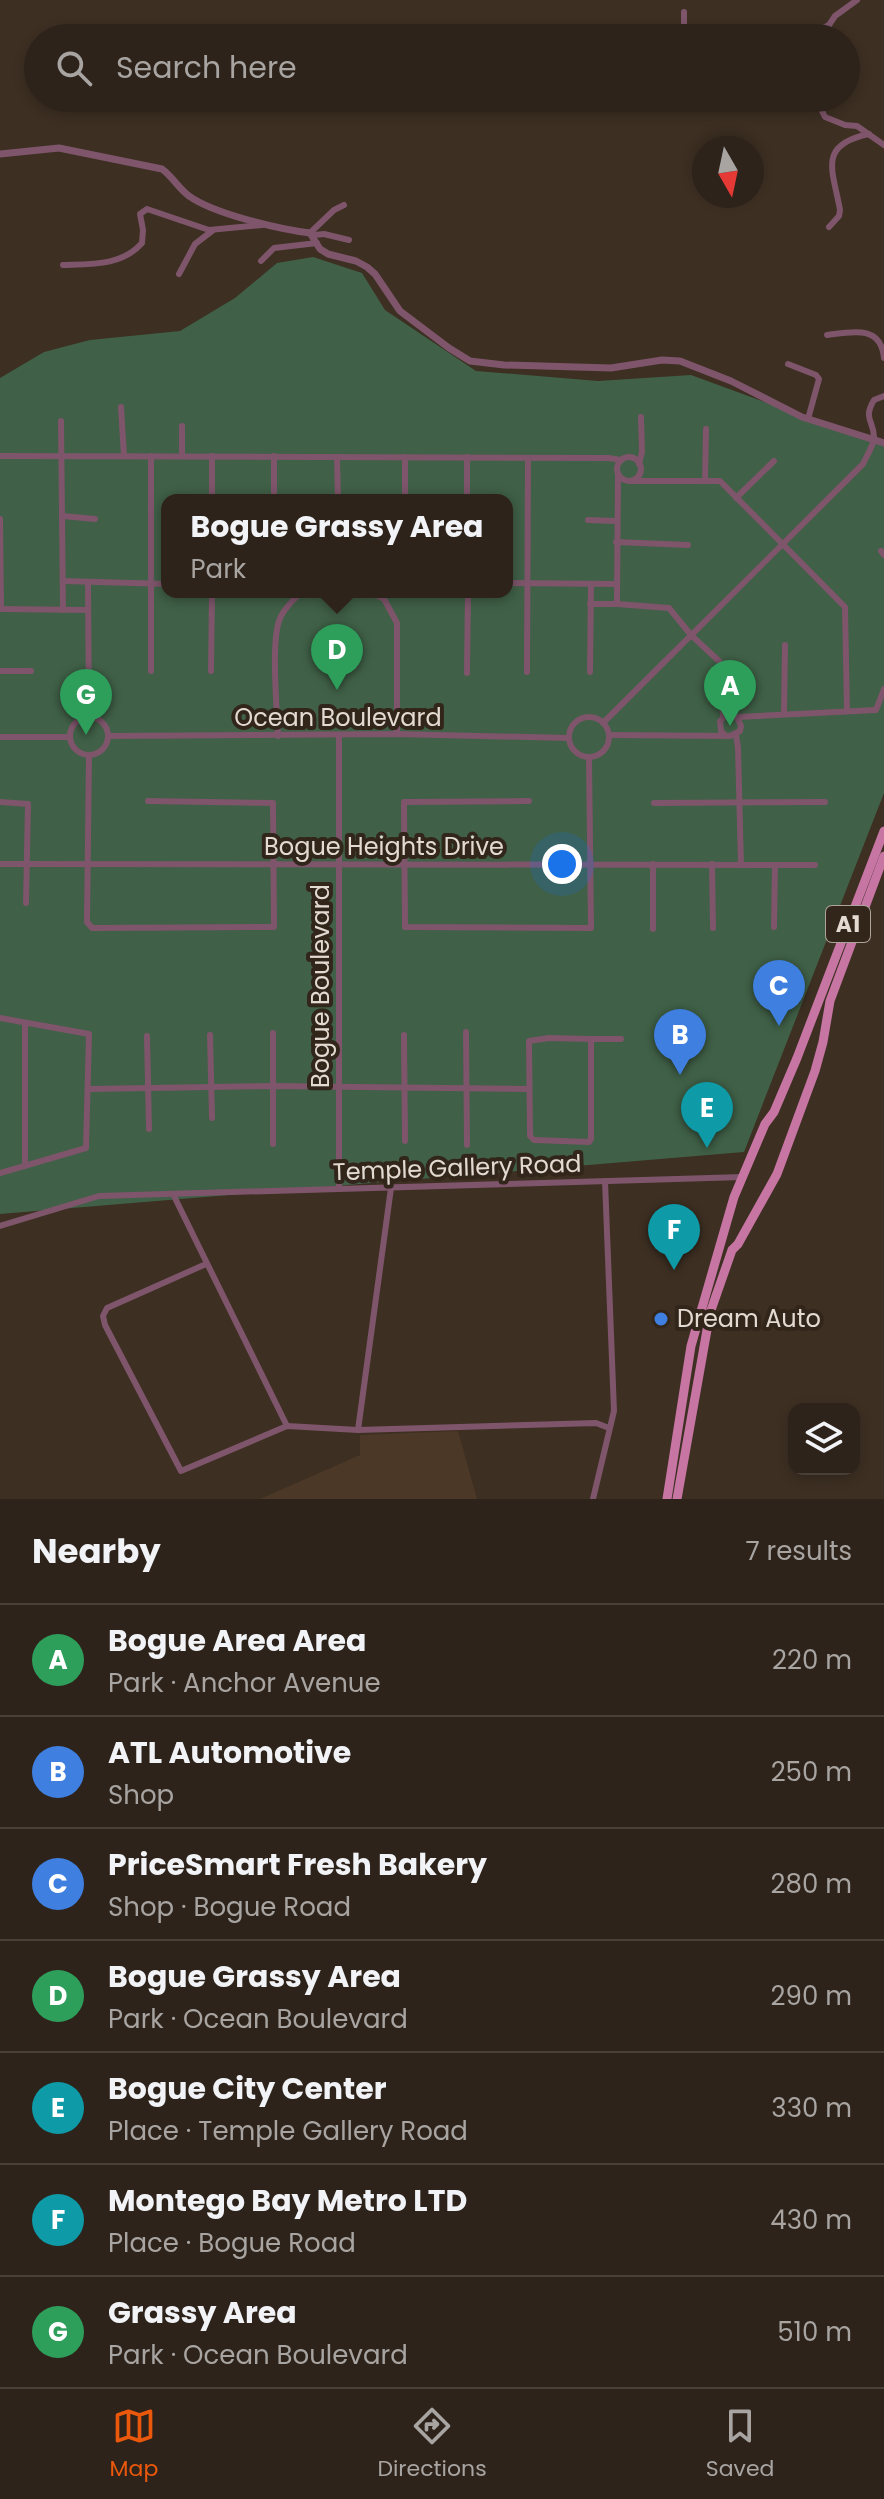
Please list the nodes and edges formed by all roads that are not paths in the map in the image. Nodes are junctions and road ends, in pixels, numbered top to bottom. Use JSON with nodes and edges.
{"nodes":[{"id":1,"x":857,"y":0,"type":"edge"},
{"id":2,"x":684,"y":12,"type":"dead end"},
{"id":3,"x":684,"y":24,"type":"edge"},
{"id":4,"x":830,"y":24,"type":"edge"},
{"id":5,"x":822,"y":112,"type":"edge"},
{"id":6,"x":869,"y":134,"type":"junction"},
{"id":7,"x":884,"y":145,"type":"edge"},
{"id":8,"x":0,"y":154,"type":"edge"},
{"id":9,"x":344,"y":205,"type":"dead end"},
{"id":10,"x":269,"y":224,"type":"junction"},
{"id":11,"x":829,"y":227,"type":"dead end"},
{"id":12,"x":212,"y":231,"type":"junction"},
{"id":13,"x":314,"y":237,"type":"junction"},
{"id":14,"x":349,"y":240,"type":"dead end"},
{"id":15,"x":261,"y":261,"type":"dead end"},
{"id":16,"x":63,"y":265,"type":"dead end"},
{"id":17,"x":179,"y":274,"type":"dead end"},
{"id":18,"x":827,"y":335,"type":"dead end"},
{"id":19,"x":884,"y":358,"type":"edge"},
{"id":20,"x":788,"y":364,"type":"dead end"},
{"id":21,"x":884,"y":396,"type":"edge"},
{"id":22,"x":121,"y":407,"type":"dead end"},
{"id":23,"x":641,"y":417,"type":"dead end"},
{"id":24,"x":808,"y":419,"type":"junction"},
{"id":25,"x":61,"y":421,"type":"dead end"},
{"id":26,"x":182,"y":426,"type":"dead end"},
{"id":27,"x":706,"y":429,"type":"dead end"},
{"id":28,"x":874,"y":439,"type":"junction"},
{"id":29,"x":884,"y":443,"type":"edge"},
{"id":30,"x":0,"y":456,"type":"edge"},
{"id":31,"x":124,"y":456,"type":"junction"},
{"id":32,"x":151,"y":456,"type":"junction"},
{"id":33,"x":182,"y":456,"type":"junction"},
{"id":34,"x":212,"y":456,"type":"junction"},
{"id":35,"x":274,"y":456,"type":"junction"},
{"id":36,"x":61,"y":457,"type":"junction"},
{"id":37,"x":337,"y":457,"type":"junction"},
{"id":38,"x":405,"y":457,"type":"junction"},
{"id":39,"x":467,"y":457,"type":"junction"},
{"id":40,"x":609,"y":458,"type":"junction"},
{"id":41,"x":528,"y":459,"type":"junction"},
{"id":42,"x":621,"y":460,"type":"junction"},
{"id":43,"x":774,"y":461,"type":"dead end"},
{"id":44,"x":638,"y":465,"type":"junction"},
{"id":45,"x":617,"y":472,"type":"junction"},
{"id":46,"x":628,"y":481,"type":"junction"},
{"id":47,"x":705,"y":481,"type":"junction"},
{"id":48,"x":649,"y":482,"type":"junction"},
{"id":49,"x":616,"y":486,"type":"junction"},
{"id":50,"x":212,"y":494,"type":"edge"},
{"id":51,"x":274,"y":494,"type":"edge"},
{"id":52,"x":338,"y":494,"type":"edge"},
{"id":53,"x":405,"y":494,"type":"edge"},
{"id":54,"x":467,"y":494,"type":"edge"},
{"id":55,"x":736,"y":498,"type":"junction"},
{"id":56,"x":62,"y":516,"type":"junction"},
{"id":57,"x":0,"y":519,"type":"edge"},
{"id":58,"x":95,"y":519,"type":"dead end"},
{"id":59,"x":588,"y":520,"type":"dead end"},
{"id":60,"x":616,"y":521,"type":"junction"},
{"id":61,"x":616,"y":542,"type":"junction"},
{"id":62,"x":688,"y":545,"type":"dead end"},
{"id":63,"x":782,"y":545,"type":"junction"},
{"id":64,"x":64,"y":581,"type":"junction"},
{"id":65,"x":88,"y":582,"type":"junction"},
{"id":66,"x":150,"y":583,"type":"junction"},
{"id":67,"x":513,"y":583,"type":"edge"},
{"id":68,"x":529,"y":583,"type":"junction"},
{"id":69,"x":161,"y":584,"type":"edge"},
{"id":70,"x":591,"y":584,"type":"junction"},
{"id":71,"x":617,"y":584,"type":"junction"},
{"id":72,"x":212,"y":598,"type":"edge"},
{"id":73,"x":296,"y":598,"type":"edge"},
{"id":74,"x":382,"y":598,"type":"edge"},
{"id":75,"x":468,"y":598,"type":"edge"},
{"id":76,"x":590,"y":604,"type":"junction"},
{"id":77,"x":617,"y":604,"type":"junction"},
{"id":78,"x":1,"y":609,"type":"edge"},
{"id":79,"x":63,"y":610,"type":"junction"},
{"id":80,"x":88,"y":610,"type":"junction"},
{"id":81,"x":691,"y":635,"type":"junction"},
{"id":82,"x":785,"y":645,"type":"dead end"},
{"id":83,"x":0,"y":671,"type":"edge"},
{"id":84,"x":31,"y":671,"type":"dead end"},
{"id":85,"x":151,"y":671,"type":"dead end"},
{"id":86,"x":211,"y":671,"type":"dead end"},
{"id":87,"x":527,"y":672,"type":"dead end"},
{"id":88,"x":590,"y":672,"type":"dead end"},
{"id":89,"x":467,"y":673,"type":"dead end"},
{"id":90,"x":884,"y":689,"type":"edge"},
{"id":91,"x":847,"y":711,"type":"junction"},
{"id":92,"x":784,"y":714,"type":"junction"},
{"id":93,"x":89,"y":717,"type":"junction"},
{"id":94,"x":723,"y":717,"type":"junction"},
{"id":95,"x":737,"y":717,"type":"junction"},
{"id":96,"x":603,"y":723,"type":"junction"},
{"id":97,"x":397,"y":734,"type":"junction"},
{"id":98,"x":609,"y":735,"type":"junction"},
{"id":99,"x":725,"y":735,"type":"junction"},
{"id":100,"x":736,"y":735,"type":"junction"},
{"id":101,"x":108,"y":736,"type":"junction"},
{"id":102,"x":278,"y":736,"type":"junction"},
{"id":103,"x":339,"y":736,"type":"junction"},
{"id":104,"x":0,"y":737,"type":"edge"},
{"id":105,"x":70,"y":737,"type":"junction"},
{"id":106,"x":569,"y":738,"type":"junction"},
{"id":107,"x":89,"y":755,"type":"junction"},
{"id":108,"x":589,"y":757,"type":"junction"},
{"id":109,"x":148,"y":801,"type":"dead end"},
{"id":110,"x":529,"y":801,"type":"dead end"},
{"id":111,"x":0,"y":802,"type":"edge"},
{"id":112,"x":740,"y":802,"type":"junction"},
{"id":113,"x":825,"y":802,"type":"dead end"},
{"id":114,"x":654,"y":803,"type":"dead end"},
{"id":115,"x":884,"y":831,"type":"edge"},
{"id":116,"x":884,"y":856,"type":"edge"},
{"id":117,"x":405,"y":863,"type":"junction"},
{"id":118,"x":0,"y":864,"type":"edge"},
{"id":119,"x":27,"y":864,"type":"junction"},
{"id":120,"x":88,"y":864,"type":"junction"},
{"id":121,"x":338,"y":864,"type":"junction"},
{"id":122,"x":653,"y":864,"type":"junction"},
{"id":123,"x":712,"y":864,"type":"junction"},
{"id":124,"x":274,"y":865,"type":"junction"},
{"id":125,"x":590,"y":865,"type":"junction"},
{"id":126,"x":741,"y":865,"type":"junction"},
{"id":127,"x":775,"y":865,"type":"junction"},
{"id":128,"x":815,"y":865,"type":"dead end"},
{"id":129,"x":26,"y":903,"type":"dead end"},
{"id":130,"x":774,"y":927,"type":"dead end"},
{"id":131,"x":713,"y":928,"type":"dead end"},
{"id":132,"x":653,"y":929,"type":"dead end"},
{"id":133,"x":0,"y":1018,"type":"edge"},
{"id":134,"x":25,"y":1023,"type":"junction"},
{"id":135,"x":466,"y":1032,"type":"dead end"},
{"id":136,"x":273,"y":1033,"type":"dead end"},
{"id":137,"x":210,"y":1035,"type":"dead end"},
{"id":138,"x":404,"y":1035,"type":"dead end"},
{"id":139,"x":147,"y":1036,"type":"dead end"},
{"id":140,"x":591,"y":1039,"type":"junction"},
{"id":141,"x":621,"y":1039,"type":"dead end"},
{"id":142,"x":274,"y":1086,"type":"junction"},
{"id":143,"x":212,"y":1087,"type":"junction"},
{"id":144,"x":339,"y":1088,"type":"junction"},
{"id":145,"x":466,"y":1088,"type":"junction"},
{"id":146,"x":88,"y":1089,"type":"junction"},
{"id":147,"x":148,"y":1089,"type":"junction"},
{"id":148,"x":404,"y":1089,"type":"junction"},
{"id":149,"x":528,"y":1089,"type":"junction"},
{"id":150,"x":212,"y":1118,"type":"dead end"},
{"id":151,"x":149,"y":1129,"type":"dead end"},
{"id":152,"x":405,"y":1141,"type":"dead end"},
{"id":153,"x":273,"y":1144,"type":"dead end"},
{"id":154,"x":467,"y":1145,"type":"dead end"},
{"id":155,"x":25,"y":1166,"type":"junction"},
{"id":156,"x":0,"y":1173,"type":"edge"},
{"id":157,"x":743,"y":1177,"type":"junction"},
{"id":158,"x":605,"y":1181,"type":"junction"},
{"id":159,"x":391,"y":1188,"type":"junction"},
{"id":160,"x":339,"y":1189,"type":"junction"},
{"id":161,"x":173,"y":1194,"type":"junction"},
{"id":162,"x":0,"y":1226,"type":"edge"},
{"id":163,"x":206,"y":1264,"type":"junction"},
{"id":164,"x":287,"y":1426,"type":"junction"},
{"id":165,"x":609,"y":1428,"type":"junction"},
{"id":166,"x":358,"y":1430,"type":"junction"},
{"id":167,"x":593,"y":1499,"type":"edge"},
{"id":168,"x":667,"y":1499,"type":"edge"},
{"id":169,"x":677,"y":1499,"type":"edge"}],
"edges":[{"from":1,"to":4,"type":"street"},
{"from":2,"to":3,"type":"street"},
{"from":5,"to":6,"type":"street"},
{"from":6,"to":7,"type":"street"},
{"from":6,"to":11,"type":"street"},
{"from":8,"to":10,"type":"street"},
{"from":9,"to":13,"type":"street"},
{"from":10,"to":12,"type":"street"},
{"from":10,"to":13,"type":"street"},
{"from":12,"to":16,"type":"street"},
{"from":12,"to":17,"type":"street"},
{"from":13,"to":14,"type":"street"},
{"from":13,"to":15,"type":"street"},
{"from":13,"to":24,"type":"street"},
{"from":18,"to":19,"type":"street"},
{"from":20,"to":24,"type":"street"},
{"from":21,"to":28,"type":"street"},
{"from":22,"to":31,"type":"street"},
{"from":23,"to":44,"type":"street"},
{"from":24,"to":28,"type":"street"},
{"from":25,"to":36,"type":"street"},
{"from":26,"to":33,"type":"street"},
{"from":27,"to":47,"type":"street"},
{"from":28,"to":29,"type":"street"},
{"from":28,"to":63,"type":"street"},
{"from":30,"to":36,"type":"street"},
{"from":31,"to":32,"type":"street"},
{"from":31,"to":36,"type":"street"},
{"from":32,"to":33,"type":"street"},
{"from":32,"to":66,"type":"street"},
{"from":33,"to":34,"type":"street"},
{"from":34,"to":35,"type":"street"},
{"from":34,"to":50,"type":"street"},
{"from":35,"to":37,"type":"street"},
{"from":35,"to":51,"type":"street"},
{"from":36,"to":56,"type":"street"},
{"from":37,"to":38,"type":"street"},
{"from":37,"to":52,"type":"street"},
{"from":38,"to":39,"type":"street"},
{"from":38,"to":53,"type":"street"},
{"from":39,"to":41,"type":"street"},
{"from":39,"to":54,"type":"street"},
{"from":40,"to":41,"type":"street"},
{"from":40,"to":42,"type":"street"},
{"from":40,"to":45,"type":"street"},
{"from":41,"to":68,"type":"street"},
{"from":42,"to":44,"type":"street"},
{"from":42,"to":45,"type":"street"},
{"from":43,"to":55,"type":"street"},
{"from":44,"to":46,"type":"street"},
{"from":44,"to":48,"type":"street"},
{"from":45,"to":46,"type":"street"},
{"from":45,"to":49,"type":"street"},
{"from":46,"to":48,"type":"street"},
{"from":46,"to":49,"type":"street"},
{"from":47,"to":48,"type":"street"},
{"from":47,"to":55,"type":"street"},
{"from":49,"to":60,"type":"street"},
{"from":55,"to":63,"type":"street"},
{"from":56,"to":58,"type":"street"},
{"from":56,"to":64,"type":"street"},
{"from":57,"to":78,"type":"street"},
{"from":59,"to":60,"type":"street"},
{"from":60,"to":61,"type":"street"},
{"from":61,"to":62,"type":"street"},
{"from":61,"to":71,"type":"street"},
{"from":63,"to":81,"type":"street"},
{"from":63,"to":91,"type":"street"},
{"from":64,"to":65,"type":"street"},
{"from":64,"to":79,"type":"street"},
{"from":65,"to":66,"type":"street"},
{"from":65,"to":80,"type":"street"},
{"from":66,"to":69,"type":"street"},
{"from":66,"to":85,"type":"street"},
{"from":67,"to":68,"type":"street"},
{"from":68,"to":70,"type":"street"},
{"from":68,"to":87,"type":"street"},
{"from":70,"to":71,"type":"street"},
{"from":70,"to":76,"type":"street"},
{"from":71,"to":77,"type":"street"},
{"from":72,"to":86,"type":"street"},
{"from":73,"to":102,"type":"street"},
{"from":74,"to":97,"type":"street"},
{"from":75,"to":89,"type":"street"},
{"from":76,"to":77,"type":"street"},
{"from":76,"to":88,"type":"street"},
{"from":77,"to":81,"type":"street"},
{"from":78,"to":79,"type":"street"},
{"from":79,"to":80,"type":"street"},
{"from":80,"to":93,"type":"street"},
{"from":81,"to":94,"type":"street"},
{"from":81,"to":96,"type":"street"},
{"from":82,"to":92,"type":"street"},
{"from":83,"to":84,"type":"street"},
{"from":90,"to":91,"type":"street"},
{"from":91,"to":92,"type":"street"},
{"from":92,"to":95,"type":"street"},
{"from":93,"to":101,"type":"street"},
{"from":93,"to":105,"type":"street"},
{"from":94,"to":95,"type":"street"},
{"from":94,"to":99,"type":"street"},
{"from":95,"to":100,"type":"street"},
{"from":96,"to":98,"type":"street"},
{"from":96,"to":106,"type":"street"},
{"from":97,"to":103,"type":"street","name":"Ocean Boulevard"},
{"from":97,"to":106,"type":"street","name":"Ocean Boulevard"},
{"from":98,"to":99,"type":"street"},
{"from":98,"to":108,"type":"street"},
{"from":99,"to":100,"type":"street"},
{"from":100,"to":112,"type":"street"},
{"from":101,"to":102,"type":"street","name":"Ocean Boulevard"},
{"from":101,"to":107,"type":"street"},
{"from":102,"to":103,"type":"street","name":"Ocean Boulevard"},
{"from":103,"to":121,"type":"street","name":"Bogue Boulevard"},
{"from":104,"to":105,"type":"street"},
{"from":105,"to":107,"type":"street"},
{"from":106,"to":108,"type":"street"},
{"from":107,"to":120,"type":"street"},
{"from":108,"to":125,"type":"street"},
{"from":109,"to":124,"type":"street"},
{"from":110,"to":117,"type":"street"},
{"from":111,"to":119,"type":"street"},
{"from":112,"to":113,"type":"street"},
{"from":112,"to":114,"type":"street"},
{"from":112,"to":126,"type":"street"},
{"from":115,"to":157,"type":"main road","number":"A1"},
{"from":116,"to":169,"type":"main road","number":"A1"},
{"from":117,"to":121,"type":"street","name":"Bogue Heights Drive"},
{"from":117,"to":125,"type":"street","name":"Bogue Heights Drive"},
{"from":117,"to":125,"type":"street"},
{"from":118,"to":119,"type":"street","name":"Bogue Heights Drive"},
{"from":119,"to":120,"type":"street","name":"Bogue Heights Drive"},
{"from":119,"to":129,"type":"street"},
{"from":120,"to":124,"type":"street","name":"Bogue Heights Drive"},
{"from":120,"to":124,"type":"street"},
{"from":121,"to":124,"type":"street","name":"Bogue Heights Drive"},
{"from":121,"to":144,"type":"street","name":"Bogue Boulevard"},
{"from":122,"to":123,"type":"street","name":"Bogue Heights Drive"},
{"from":122,"to":125,"type":"street","name":"Bogue Heights Drive"},
{"from":122,"to":132,"type":"street"},
{"from":123,"to":126,"type":"street","name":"Bogue Heights Drive"},
{"from":123,"to":131,"type":"street"},
{"from":126,"to":127,"type":"street","name":"Bogue Heights Drive"},
{"from":127,"to":128,"type":"street","name":"Bogue Heights Drive"},
{"from":127,"to":130,"type":"street"},
{"from":133,"to":134,"type":"street"},
{"from":134,"to":146,"type":"street"},
{"from":134,"to":155,"type":"street"},
{"from":135,"to":145,"type":"street"},
{"from":136,"to":142,"type":"street"},
{"from":137,"to":143,"type":"street"},
{"from":138,"to":148,"type":"street"},
{"from":139,"to":147,"type":"street"},
{"from":140,"to":141,"type":"street"},
{"from":140,"to":149,"type":"street"},
{"from":140,"to":149,"type":"street"},
{"from":142,"to":143,"type":"street"},
{"from":142,"to":144,"type":"street"},
{"from":142,"to":153,"type":"street"},
{"from":143,"to":147,"type":"street"},
{"from":143,"to":150,"type":"street"},
{"from":144,"to":148,"type":"street"},
{"from":144,"to":160,"type":"street","name":"Bogue Boulevard"},
{"from":145,"to":148,"type":"street"},
{"from":145,"to":149,"type":"street"},
{"from":145,"to":154,"type":"street"},
{"from":146,"to":147,"type":"street"},
{"from":146,"to":155,"type":"street"},
{"from":147,"to":151,"type":"street"},
{"from":148,"to":152,"type":"street"},
{"from":155,"to":156,"type":"street"},
{"from":157,"to":158,"type":"street","name":"Temple Gallery Road"},
{"from":157,"to":168,"type":"main road"},
{"from":158,"to":159,"type":"street","name":"Temple Gallery Road"},
{"from":158,"to":165,"type":"street"},
{"from":159,"to":160,"type":"street","name":"Temple Gallery Road"},
{"from":159,"to":166,"type":"street"},
{"from":160,"to":161,"type":"street","name":"Temple Gallery Road"},
{"from":161,"to":162,"type":"street","name":"Temple Gallery Road"},
{"from":161,"to":163,"type":"street"},
{"from":163,"to":164,"type":"street"},
{"from":163,"to":164,"type":"street"},
{"from":164,"to":166,"type":"street"},
{"from":165,"to":166,"type":"street"},
{"from":165,"to":167,"type":"street"}]}
